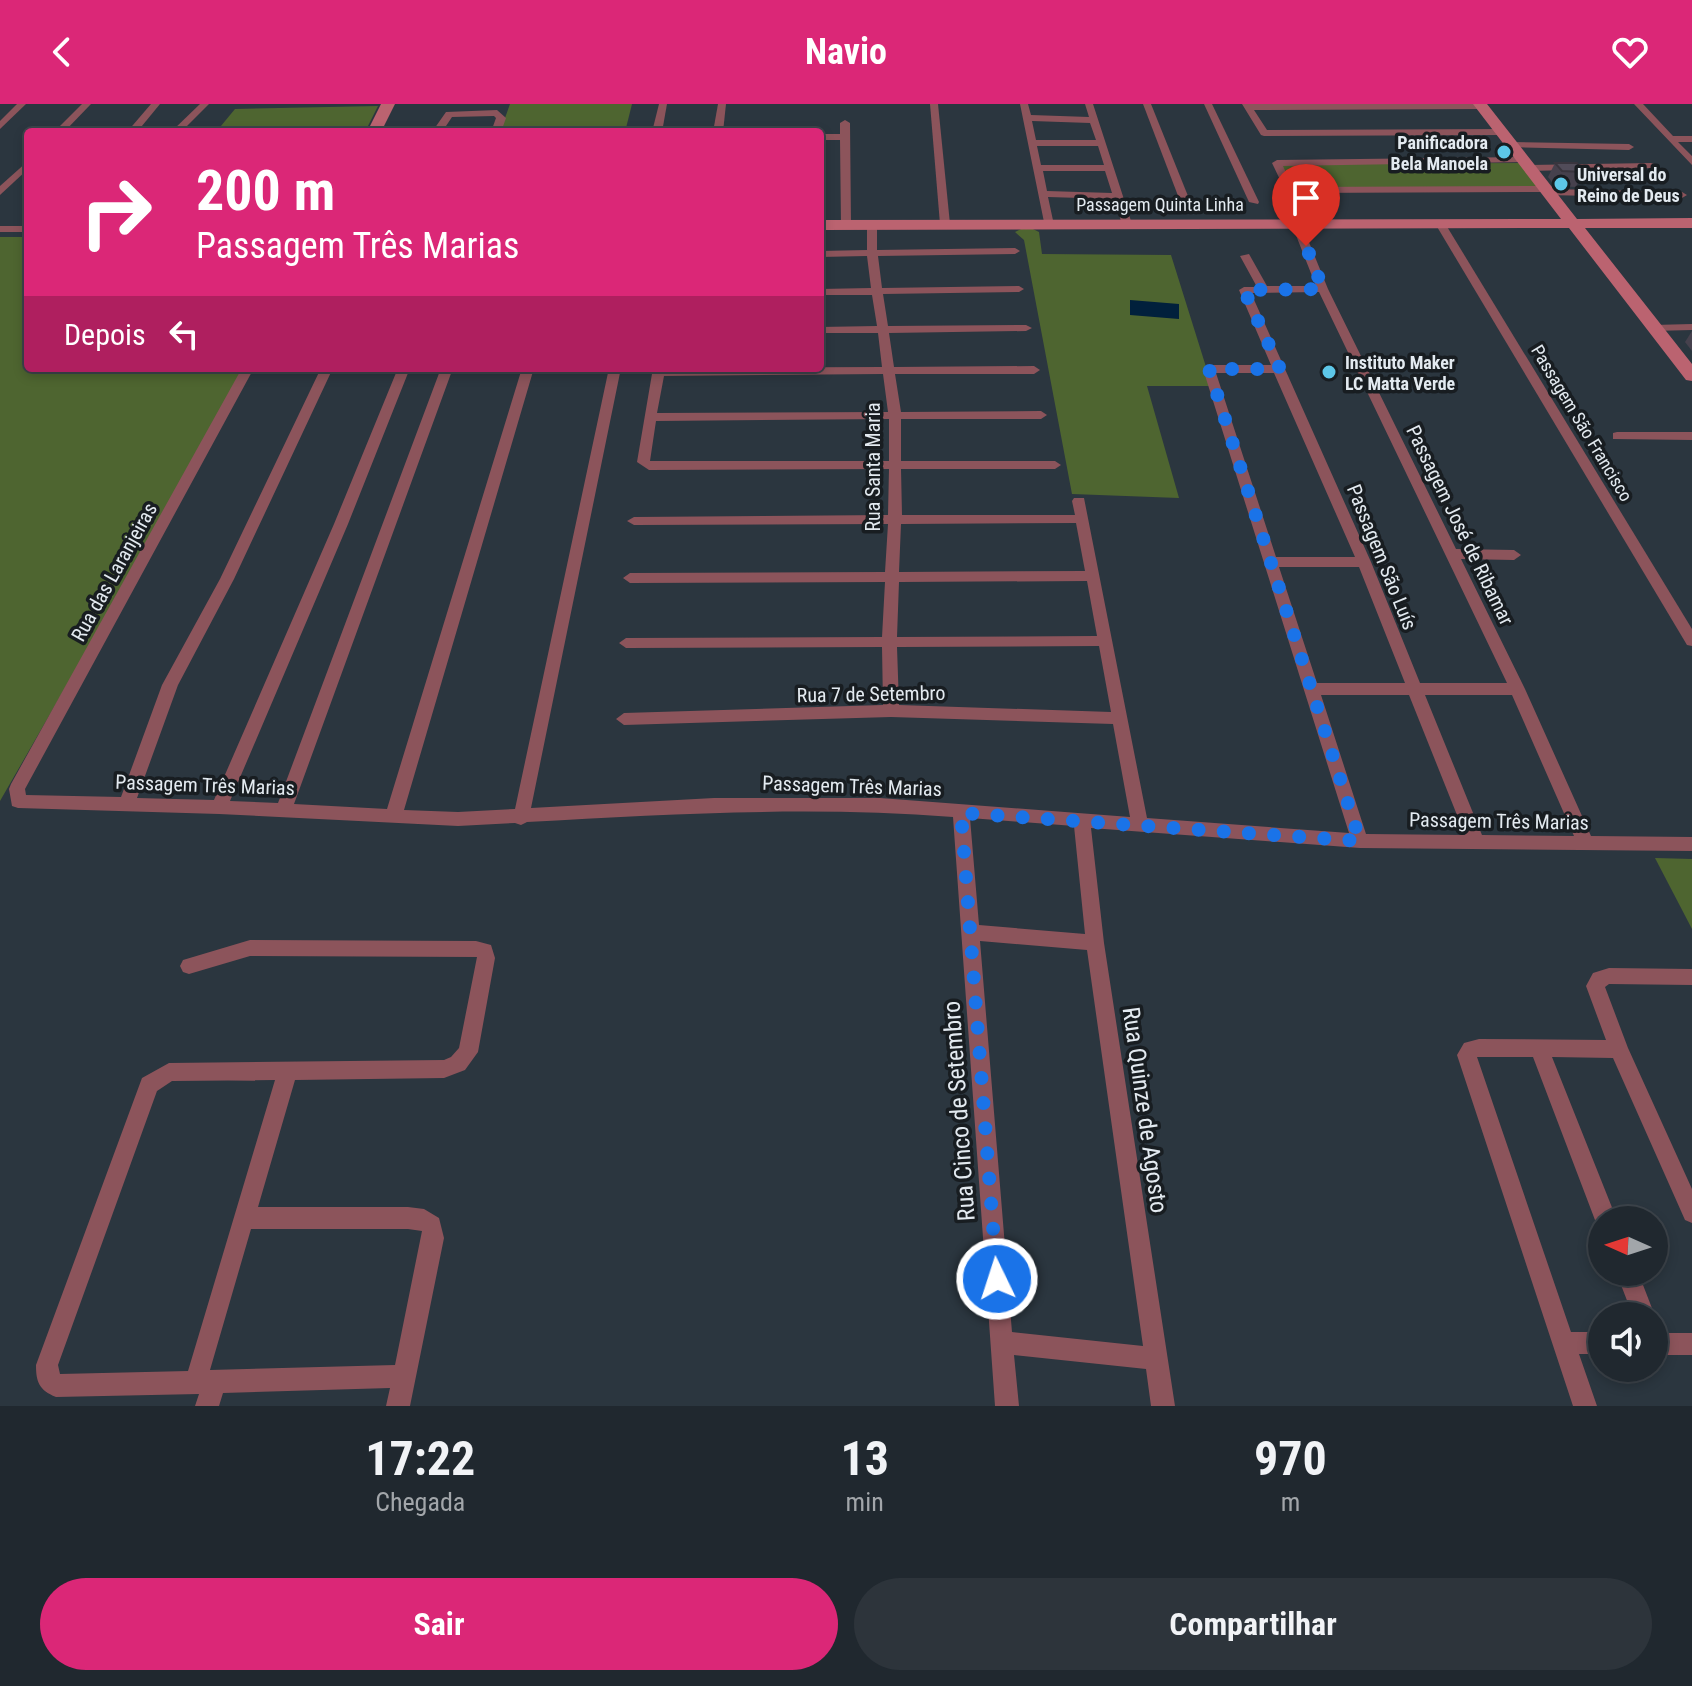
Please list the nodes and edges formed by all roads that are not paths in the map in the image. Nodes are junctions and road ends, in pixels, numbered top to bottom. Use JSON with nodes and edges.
{"nodes":[{"id":1,"x":22,"y":104,"type":"edge"},
{"id":2,"x":87,"y":104,"type":"edge"},
{"id":3,"x":156,"y":104,"type":"edge"},
{"id":4,"x":205,"y":104,"type":"edge"},
{"id":5,"x":388,"y":104,"type":"edge"},
{"id":6,"x":663,"y":104,"type":"edge"},
{"id":7,"x":722,"y":104,"type":"edge"},
{"id":8,"x":934,"y":104,"type":"edge"},
{"id":9,"x":1024,"y":104,"type":"edge"},
{"id":10,"x":1089,"y":104,"type":"edge"},
{"id":11,"x":1147,"y":104,"type":"edge"},
{"id":12,"x":1208,"y":104,"type":"edge"},
{"id":13,"x":1638,"y":104,"type":"edge"},
{"id":14,"x":1246,"y":105,"type":"edge"},
{"id":15,"x":1361,"y":105,"type":"edge"},
{"id":16,"x":1480,"y":105,"type":"edge"},
{"id":17,"x":1303,"y":106,"type":"edge"},
{"id":18,"x":0,"y":112,"type":"edge"},
{"id":19,"x":14,"y":112,"type":"junction"},
{"id":20,"x":1027,"y":118,"type":"junction"},
{"id":21,"x":1094,"y":120,"type":"junction"},
{"id":22,"x":845,"y":123,"type":"dead end"},
{"id":23,"x":0,"y":126,"type":"edge"},
{"id":24,"x":63,"y":128,"type":"edge"},
{"id":25,"x":135,"y":128,"type":"edge"},
{"id":26,"x":180,"y":128,"type":"edge"},
{"id":27,"x":376,"y":128,"type":"edge"},
{"id":28,"x":439,"y":128,"type":"edge"},
{"id":29,"x":497,"y":128,"type":"edge"},
{"id":30,"x":658,"y":128,"type":"edge"},
{"id":31,"x":719,"y":128,"type":"edge"},
{"id":32,"x":1502,"y":132,"type":"junction"},
{"id":33,"x":824,"y":137,"type":"edge"},
{"id":34,"x":845,"y":137,"type":"junction"},
{"id":35,"x":1671,"y":139,"type":"junction"},
{"id":36,"x":1692,"y":139,"type":"edge"},
{"id":37,"x":1032,"y":143,"type":"junction"},
{"id":38,"x":1101,"y":143,"type":"junction"},
{"id":39,"x":1511,"y":145,"type":"junction"},
{"id":40,"x":1629,"y":147,"type":"dead end"},
{"id":41,"x":1692,"y":162,"type":"edge"},
{"id":42,"x":1526,"y":164,"type":"junction"},
{"id":43,"x":1651,"y":166,"type":"dead end"},
{"id":44,"x":24,"y":168,"type":"edge"},
{"id":45,"x":1036,"y":168,"type":"junction"},
{"id":46,"x":1108,"y":168,"type":"junction"},
{"id":47,"x":1547,"y":190,"type":"junction"},
{"id":48,"x":0,"y":192,"type":"edge"},
{"id":49,"x":1042,"y":194,"type":"junction"},
{"id":50,"x":1682,"y":195,"type":"dead end"},
{"id":51,"x":1117,"y":196,"type":"junction"},
{"id":52,"x":1185,"y":201,"type":"dead end"},
{"id":53,"x":1254,"y":202,"type":"dead end"},
{"id":54,"x":1692,"y":223,"type":"edge"},
{"id":55,"x":945,"y":224,"type":"junction"},
{"id":56,"x":1127,"y":224,"type":"junction"},
{"id":57,"x":824,"y":225,"type":"edge"},
{"id":58,"x":846,"y":225,"type":"junction"},
{"id":59,"x":872,"y":225,"type":"junction"},
{"id":60,"x":1049,"y":225,"type":"junction"},
{"id":61,"x":1297,"y":225,"type":"junction"},
{"id":62,"x":1441,"y":225,"type":"junction"},
{"id":63,"x":1575,"y":225,"type":"junction"},
{"id":64,"x":0,"y":229,"type":"edge"},
{"id":65,"x":24,"y":229,"type":"edge"},
{"id":66,"x":1015,"y":251,"type":"dead end"},
{"id":67,"x":872,"y":253,"type":"junction"},
{"id":68,"x":824,"y":254,"type":"edge"},
{"id":69,"x":1245,"y":256,"type":"dead end"},
{"id":70,"x":1019,"y":289,"type":"dead end"},
{"id":71,"x":1323,"y":289,"type":"junction"},
{"id":72,"x":1264,"y":290,"type":"junction"},
{"id":73,"x":878,"y":291,"type":"junction"},
{"id":74,"x":824,"y":292,"type":"edge"},
{"id":75,"x":1692,"y":327,"type":"edge"},
{"id":76,"x":1026,"y":328,"type":"dead end"},
{"id":77,"x":824,"y":330,"type":"edge"},
{"id":78,"x":884,"y":330,"type":"junction"},
{"id":79,"x":1657,"y":332,"type":"junction"},
{"id":80,"x":1692,"y":337,"type":"edge"},
{"id":81,"x":1280,"y":369,"type":"junction"},
{"id":82,"x":1034,"y":370,"type":"dead end"},
{"id":83,"x":824,"y":371,"type":"edge"},
{"id":84,"x":891,"y":371,"type":"junction"},
{"id":85,"x":246,"y":372,"type":"edge"},
{"id":86,"x":325,"y":372,"type":"edge"},
{"id":87,"x":402,"y":372,"type":"edge"},
{"id":88,"x":446,"y":372,"type":"edge"},
{"id":89,"x":527,"y":372,"type":"edge"},
{"id":90,"x":614,"y":372,"type":"edge"},
{"id":91,"x":658,"y":372,"type":"edge"},
{"id":92,"x":1692,"y":376,"type":"edge"},
{"id":93,"x":1041,"y":415,"type":"dead end"},
{"id":94,"x":895,"y":416,"type":"junction"},
{"id":95,"x":650,"y":417,"type":"junction"},
{"id":96,"x":1617,"y":436,"type":"dead end"},
{"id":97,"x":1692,"y":436,"type":"edge"},
{"id":98,"x":895,"y":465,"type":"junction"},
{"id":99,"x":1055,"y":465,"type":"dead end"},
{"id":100,"x":1079,"y":501,"type":"dead end"},
{"id":101,"x":895,"y":519,"type":"junction"},
{"id":102,"x":1082,"y":519,"type":"junction"},
{"id":103,"x":634,"y":521,"type":"dead end"},
{"id":104,"x":1452,"y":554,"type":"junction"},
{"id":105,"x":1514,"y":555,"type":"dead end"},
{"id":106,"x":1271,"y":562,"type":"junction"},
{"id":107,"x":1364,"y":562,"type":"junction"},
{"id":108,"x":890,"y":576,"type":"junction"},
{"id":109,"x":1093,"y":576,"type":"junction"},
{"id":110,"x":630,"y":578,"type":"dead end"},
{"id":111,"x":889,"y":641,"type":"junction"},
{"id":112,"x":1105,"y":641,"type":"junction"},
{"id":113,"x":1692,"y":641,"type":"edge"},
{"id":114,"x":626,"y":643,"type":"dead end"},
{"id":115,"x":1312,"y":689,"type":"junction"},
{"id":116,"x":1517,"y":689,"type":"junction"},
{"id":117,"x":1413,"y":690,"type":"junction"},
{"id":118,"x":891,"y":711,"type":"junction"},
{"id":119,"x":1119,"y":718,"type":"junction"},
{"id":120,"x":624,"y":719,"type":"dead end"},
{"id":121,"x":16,"y":795,"type":"joint"},
{"id":122,"x":126,"y":805,"type":"junction"},
{"id":123,"x":219,"y":807,"type":"junction"},
{"id":124,"x":284,"y":810,"type":"junction"},
{"id":125,"x":961,"y":813,"type":"junction"},
{"id":126,"x":393,"y":817,"type":"junction"},
{"id":127,"x":521,"y":818,"type":"junction"},
{"id":128,"x":1082,"y":820,"type":"junction"},
{"id":129,"x":1140,"y":825,"type":"junction"},
{"id":130,"x":1360,"y":841,"type":"junction"},
{"id":131,"x":1476,"y":842,"type":"junction"},
{"id":132,"x":1586,"y":844,"type":"junction"},
{"id":133,"x":1692,"y":844,"type":"edge"},
{"id":134,"x":972,"y":932,"type":"junction"},
{"id":135,"x":1095,"y":943,"type":"junction"},
{"id":136,"x":189,"y":966,"type":"dead end"},
{"id":137,"x":1692,"y":977,"type":"edge"},
{"id":138,"x":1539,"y":1048,"type":"junction"},
{"id":139,"x":1619,"y":1049,"type":"junction"},
{"id":140,"x":288,"y":1069,"type":"junction"},
{"id":141,"x":1601,"y":1206,"type":"edge"},
{"id":142,"x":1692,"y":1213,"type":"edge"},
{"id":143,"x":246,"y":1218,"type":"junction"},
{"id":144,"x":1002,"y":1342,"type":"junction"},
{"id":145,"x":1564,"y":1343,"type":"junction"},
{"id":146,"x":1588,"y":1343,"type":"edge"},
{"id":147,"x":1668,"y":1344,"type":"edge"},
{"id":148,"x":1692,"y":1345,"type":"edge"},
{"id":149,"x":1156,"y":1359,"type":"junction"},
{"id":150,"x":404,"y":1376,"type":"junction"},
{"id":151,"x":204,"y":1384,"type":"junction"},
{"id":152,"x":207,"y":1406,"type":"edge"},
{"id":153,"x":398,"y":1406,"type":"edge"},
{"id":154,"x":1007,"y":1406,"type":"edge"},
{"id":155,"x":1163,"y":1406,"type":"edge"},
{"id":156,"x":1585,"y":1406,"type":"edge"}],
"edges":[{"from":1,"to":19,"type":"street"},
{"from":2,"to":24,"type":"street"},
{"from":3,"to":25,"type":"street"},
{"from":4,"to":26,"type":"street"},
{"from":5,"to":27,"type":"street"},
{"from":6,"to":30,"type":"street"},
{"from":7,"to":31,"type":"street"},
{"from":8,"to":55,"type":"street"},
{"from":9,"to":20,"type":"street"},
{"from":10,"to":21,"type":"street"},
{"from":11,"to":52,"type":"street"},
{"from":12,"to":53,"type":"street"},
{"from":13,"to":35,"type":"street"},
{"from":14,"to":17,"type":"street"},
{"from":14,"to":32,"type":"street"},
{"from":15,"to":16,"type":"street"},
{"from":15,"to":17,"type":"street"},
{"from":16,"to":32,"type":"street"},
{"from":18,"to":19,"type":"street"},
{"from":19,"to":23,"type":"street"},
{"from":20,"to":21,"type":"street"},
{"from":20,"to":37,"type":"street"},
{"from":21,"to":38,"type":"street"},
{"from":22,"to":34,"type":"street"},
{"from":28,"to":29,"type":"street"},
{"from":32,"to":39,"type":"street"},
{"from":33,"to":34,"type":"street"},
{"from":34,"to":58,"type":"street"},
{"from":35,"to":36,"type":"street"},
{"from":35,"to":41,"type":"street"},
{"from":37,"to":38,"type":"street"},
{"from":37,"to":45,"type":"street"},
{"from":38,"to":46,"type":"street"},
{"from":39,"to":40,"type":"street"},
{"from":39,"to":42,"type":"street"},
{"from":42,"to":43,"type":"street"},
{"from":42,"to":47,"type":"street"},
{"from":42,"to":47,"type":"street"},
{"from":44,"to":48,"type":"street"},
{"from":45,"to":46,"type":"street"},
{"from":45,"to":49,"type":"street"},
{"from":46,"to":51,"type":"street"},
{"from":47,"to":50,"type":"street"},
{"from":47,"to":63,"type":"street"},
{"from":49,"to":51,"type":"street"},
{"from":49,"to":60,"type":"street"},
{"from":51,"to":56,"type":"street"},
{"from":54,"to":63,"type":"street","name":"Passagem Quinta Linha"},
{"from":55,"to":59,"type":"street","name":"Passagem Quinta Linha"},
{"from":55,"to":60,"type":"street","name":"Passagem Quinta Linha"},
{"from":56,"to":60,"type":"street","name":"Passagem Quinta Linha"},
{"from":56,"to":61,"type":"street","name":"Passagem Quinta Linha"},
{"from":57,"to":58,"type":"street","name":"Passagem Quinta Linha"},
{"from":58,"to":59,"type":"street","name":"Passagem Quinta Linha"},
{"from":59,"to":67,"type":"street","name":"Rua Santa Maria"},
{"from":61,"to":62,"type":"street","name":"Passagem Quinta Linha"},
{"from":61,"to":71,"type":"street","name":"Passagem José de Ribamar"},
{"from":62,"to":63,"type":"street","name":"Passagem Quinta Linha"},
{"from":62,"to":113,"type":"street","name":"Passagem São Francisco"},
{"from":63,"to":79,"type":"street"},
{"from":64,"to":65,"type":"street"},
{"from":66,"to":67,"type":"street"},
{"from":67,"to":68,"type":"street"},
{"from":67,"to":73,"type":"street","name":"Rua Santa Maria"},
{"from":69,"to":72,"type":"street"},
{"from":70,"to":73,"type":"street"},
{"from":71,"to":72,"type":"street"},
{"from":71,"to":104,"type":"street","name":"Passagem José de Ribamar"},
{"from":72,"to":81,"type":"street","name":"Passagem São Luís"},
{"from":73,"to":74,"type":"street"},
{"from":73,"to":78,"type":"street","name":"Rua Santa Maria"},
{"from":75,"to":79,"type":"street"},
{"from":76,"to":78,"type":"street"},
{"from":77,"to":78,"type":"street"},
{"from":78,"to":84,"type":"street","name":"Rua Santa Maria"},
{"from":79,"to":80,"type":"street"},
{"from":79,"to":92,"type":"street"},
{"from":81,"to":106,"type":"street"},
{"from":81,"to":107,"type":"street","name":"Passagem São Luís"},
{"from":82,"to":84,"type":"street"},
{"from":83,"to":84,"type":"street"},
{"from":84,"to":94,"type":"street","name":"Rua Santa Maria"},
{"from":85,"to":121,"type":"street","name":"Rua das Laranjeiras"},
{"from":86,"to":122,"type":"street"},
{"from":87,"to":123,"type":"street"},
{"from":88,"to":124,"type":"street"},
{"from":89,"to":126,"type":"street"},
{"from":90,"to":127,"type":"street"},
{"from":91,"to":95,"type":"street"},
{"from":93,"to":94,"type":"street"},
{"from":94,"to":95,"type":"street"},
{"from":94,"to":98,"type":"street","name":"Rua Santa Maria"},
{"from":95,"to":98,"type":"street"},
{"from":96,"to":97,"type":"street"},
{"from":98,"to":99,"type":"street"},
{"from":98,"to":101,"type":"street","name":"Rua Santa Maria"},
{"from":100,"to":102,"type":"street"},
{"from":101,"to":102,"type":"street"},
{"from":101,"to":103,"type":"street"},
{"from":101,"to":108,"type":"street","name":"Rua Santa Maria"},
{"from":102,"to":109,"type":"street"},
{"from":104,"to":105,"type":"street"},
{"from":104,"to":116,"type":"street","name":"Passagem José de Ribamar"},
{"from":106,"to":107,"type":"street"},
{"from":106,"to":115,"type":"street"},
{"from":107,"to":117,"type":"street","name":"Passagem São Luís"},
{"from":108,"to":109,"type":"street"},
{"from":108,"to":110,"type":"street"},
{"from":108,"to":111,"type":"street","name":"Rua Santa Maria"},
{"from":109,"to":112,"type":"street"},
{"from":111,"to":112,"type":"street"},
{"from":111,"to":114,"type":"street"},
{"from":111,"to":118,"type":"street","name":"Rua Santa Maria"},
{"from":112,"to":119,"type":"street"},
{"from":115,"to":117,"type":"street"},
{"from":115,"to":130,"type":"street"},
{"from":116,"to":117,"type":"street"},
{"from":116,"to":132,"type":"street","name":"Passagem José de Ribamar"},
{"from":117,"to":131,"type":"street","name":"Passagem São Luís"},
{"from":118,"to":119,"type":"street","name":"Rua 7 de Setembro"},
{"from":118,"to":120,"type":"street","name":"Rua 7 de Setembro"},
{"from":119,"to":129,"type":"street"},
{"from":121,"to":122,"type":"street","name":"Passagem Três Marias"},
{"from":122,"to":123,"type":"street","name":"Passagem Três Marias"},
{"from":123,"to":124,"type":"street","name":"Passagem Três Marias"},
{"from":124,"to":126,"type":"street","name":"Passagem Três Marias"},
{"from":125,"to":127,"type":"street","name":"Passagem Três Marias"},
{"from":125,"to":128,"type":"street","name":"Passagem Três Marias"},
{"from":125,"to":134,"type":"street","name":"Rua Cinco de Setembro"},
{"from":126,"to":127,"type":"street","name":"Passagem Três Marias"},
{"from":128,"to":129,"type":"street","name":"Passagem Três Marias"},
{"from":128,"to":135,"type":"street","name":"Rua Quinze de Agosto"},
{"from":129,"to":130,"type":"street","name":"Passagem Três Marias"},
{"from":130,"to":131,"type":"street","name":"Passagem Três Marias"},
{"from":131,"to":132,"type":"street","name":"Passagem Três Marias"},
{"from":132,"to":133,"type":"street","name":"Passagem Três Marias"},
{"from":134,"to":135,"type":"street"},
{"from":134,"to":144,"type":"street","name":"Rua Cinco de Setembro"},
{"from":135,"to":149,"type":"street","name":"Rua Quinze de Agosto"},
{"from":136,"to":140,"type":"street"},
{"from":137,"to":139,"type":"street"},
{"from":138,"to":139,"type":"street"},
{"from":138,"to":141,"type":"street"},
{"from":138,"to":145,"type":"street"},
{"from":139,"to":142,"type":"street"},
{"from":140,"to":143,"type":"street"},
{"from":140,"to":151,"type":"street"},
{"from":143,"to":150,"type":"street"},
{"from":143,"to":151,"type":"street"},
{"from":144,"to":149,"type":"street"},
{"from":144,"to":154,"type":"street","name":"Rua Cinco de Setembro"},
{"from":145,"to":146,"type":"street"},
{"from":145,"to":156,"type":"street"},
{"from":147,"to":148,"type":"street"},
{"from":149,"to":155,"type":"street","name":"Rua Quinze de Agosto"},
{"from":150,"to":151,"type":"street"},
{"from":150,"to":153,"type":"street"},
{"from":151,"to":152,"type":"street"}]}
